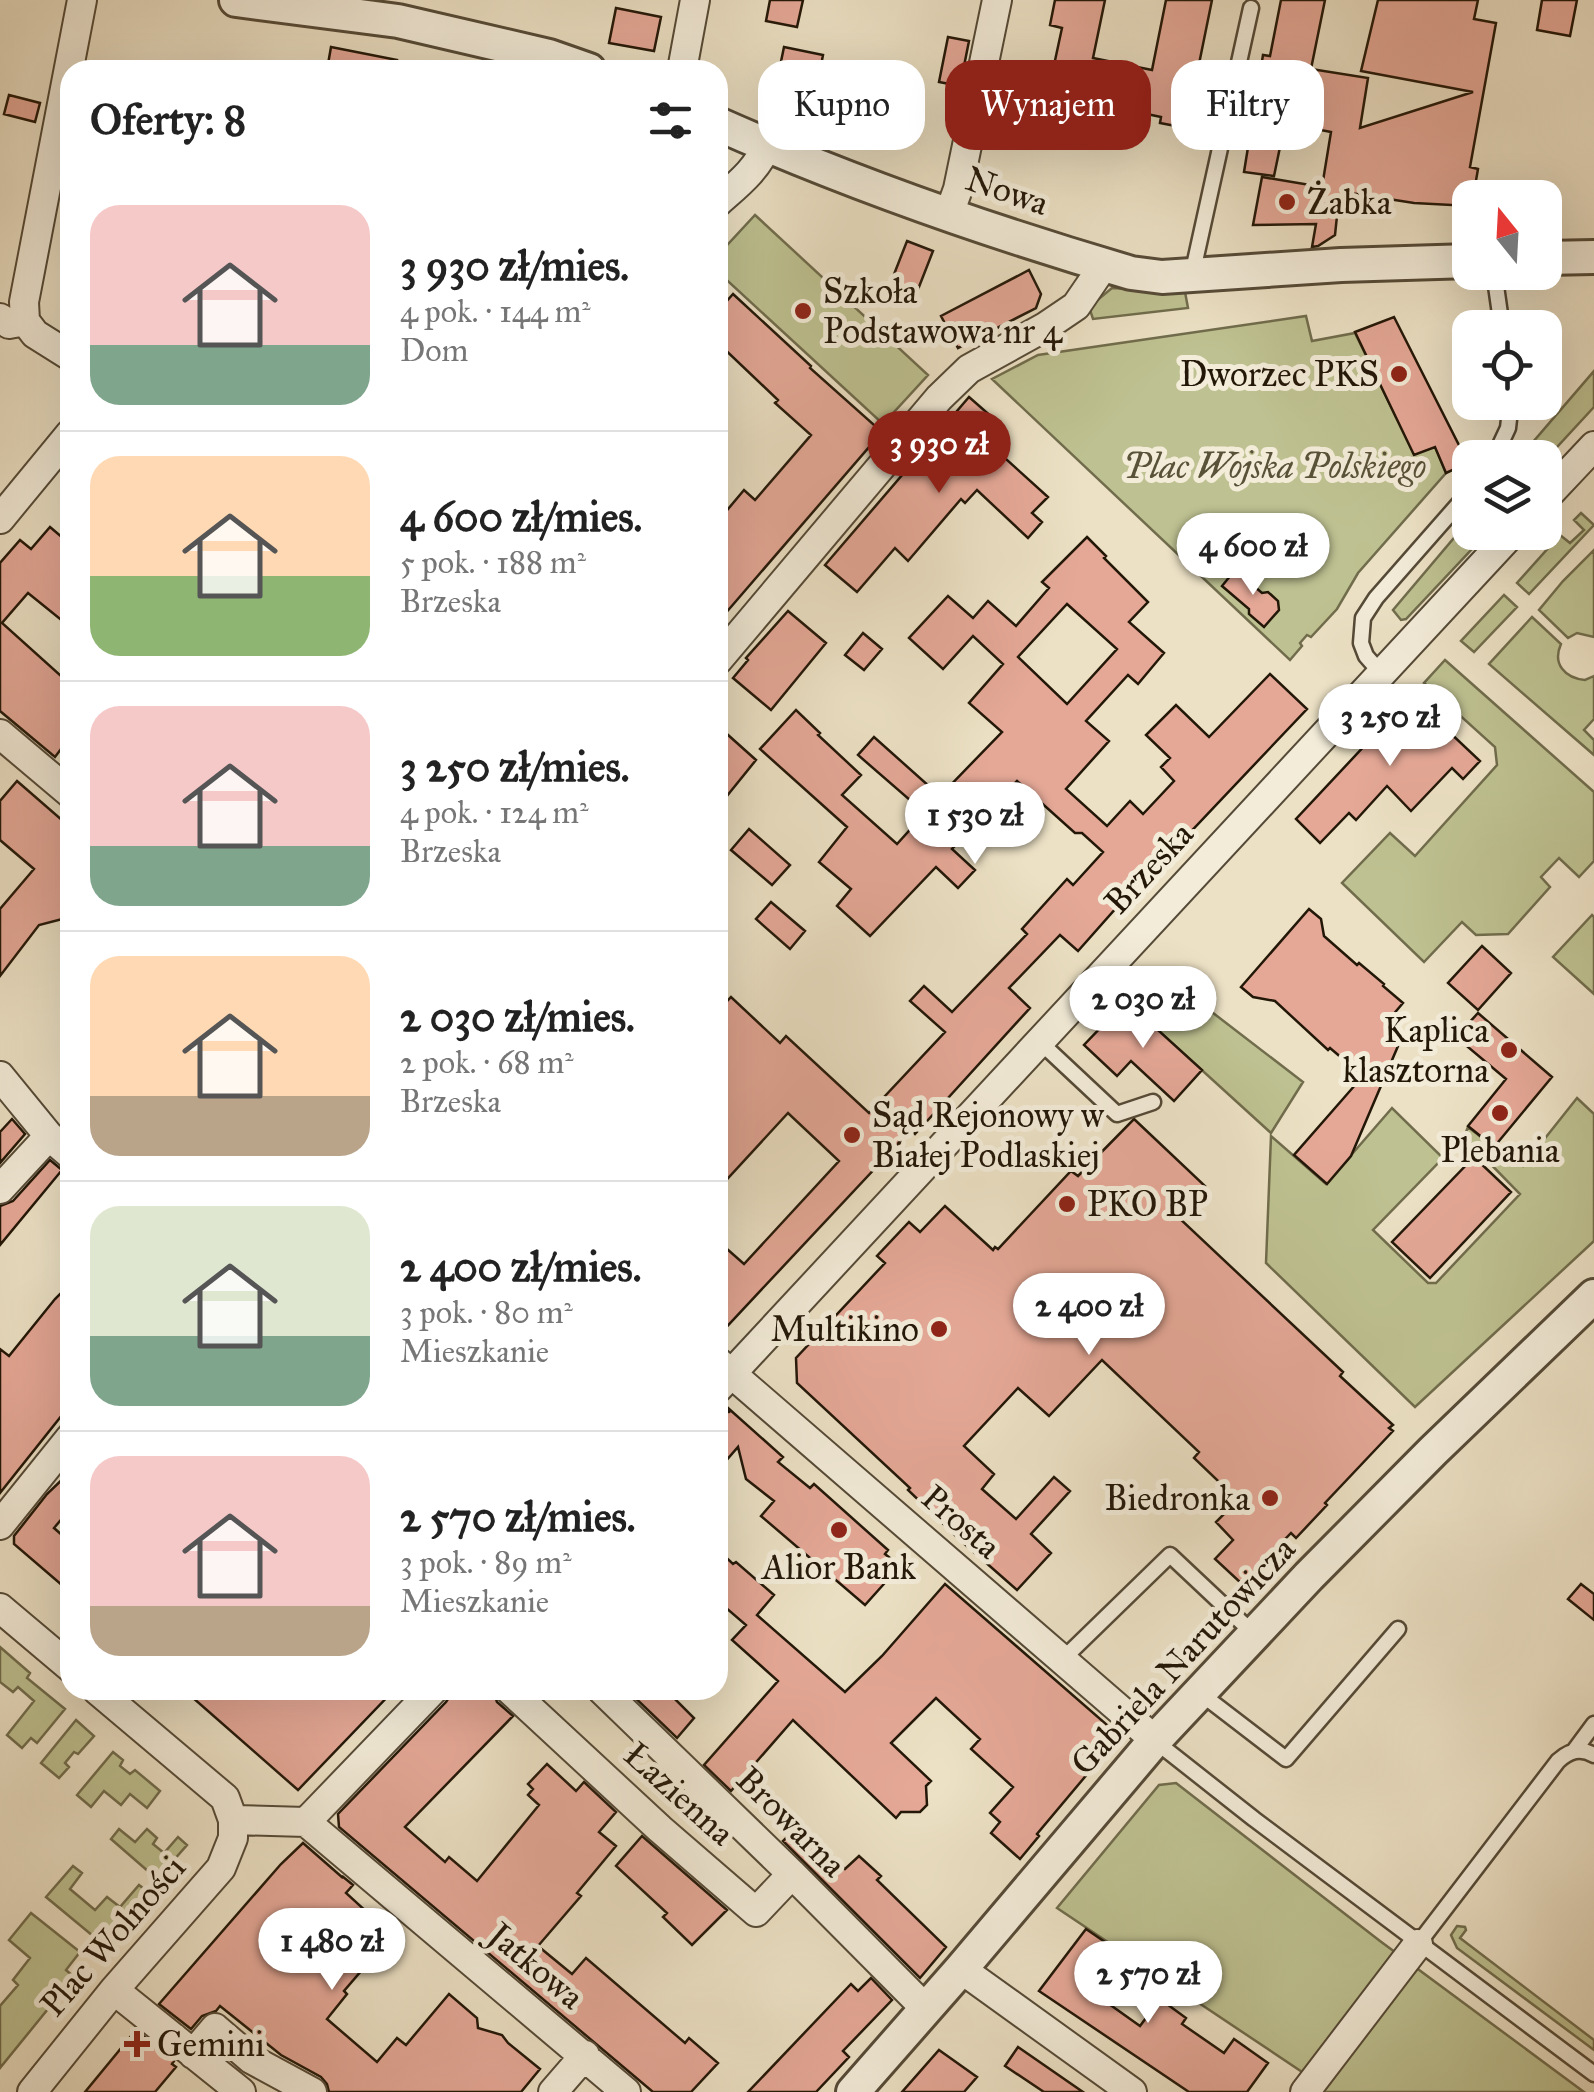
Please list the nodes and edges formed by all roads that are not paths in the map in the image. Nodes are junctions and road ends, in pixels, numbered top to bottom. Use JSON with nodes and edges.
{"nodes":[{"id":1,"x":82,"y":0,"type":"edge"},
{"id":2,"x":236,"y":0,"type":"edge"},
{"id":3,"x":695,"y":0,"type":"edge"},
{"id":4,"x":996,"y":0,"type":"edge"},
{"id":5,"x":1251,"y":8,"type":"dead end"},
{"id":6,"x":70,"y":60,"type":"edge"},
{"id":7,"x":557,"y":60,"type":"edge"},
{"id":8,"x":684,"y":60,"type":"edge"},
{"id":9,"x":60,"y":115,"type":"edge"},
{"id":10,"x":728,"y":128,"type":"edge"},
{"id":11,"x":758,"y":142,"type":"edge"},
{"id":12,"x":765,"y":150,"type":"edge"},
{"id":13,"x":778,"y":150,"type":"edge"},
{"id":14,"x":728,"y":193,"type":"edge"},
{"id":15,"x":949,"y":214,"type":"junction"},
{"id":16,"x":1594,"y":257,"type":"edge"},
{"id":17,"x":1562,"y":258,"type":"edge"},
{"id":18,"x":1452,"y":261,"type":"edge"},
{"id":19,"x":1104,"y":265,"type":"junction"},
{"id":20,"x":1192,"y":276,"type":"junction"},
{"id":21,"x":12,"y":319,"type":"edge"},
{"id":22,"x":60,"y":350,"type":"edge"},
{"id":23,"x":60,"y":446,"type":"edge"},
{"id":24,"x":1594,"y":446,"type":"edge"},
{"id":25,"x":1562,"y":480,"type":"edge"},
{"id":26,"x":1452,"y":512,"type":"edge"},
{"id":27,"x":0,"y":519,"type":"edge"},
{"id":28,"x":1496,"y":550,"type":"edge"},
{"id":29,"x":728,"y":648,"type":"edge"},
{"id":30,"x":1381,"y":674,"type":"junction"},
{"id":31,"x":0,"y":734,"type":"edge"},
{"id":32,"x":60,"y":784,"type":"edge"},
{"id":33,"x":1039,"y":1041,"type":"junction"},
{"id":34,"x":0,"y":1076,"type":"edge"},
{"id":35,"x":1154,"y":1102,"type":"dead end"},
{"id":36,"x":59,"y":1145,"type":"edge"},
{"id":37,"x":0,"y":1189,"type":"edge"},
{"id":38,"x":1594,"y":1296,"type":"edge"},
{"id":39,"x":728,"y":1368,"type":"edge"},
{"id":40,"x":728,"y":1379,"type":"edge"},
{"id":41,"x":60,"y":1450,"type":"edge"},
{"id":42,"x":0,"y":1525,"type":"edge"},
{"id":43,"x":0,"y":1608,"type":"edge"},
{"id":44,"x":1398,"y":1629,"type":"dead end"},
{"id":45,"x":1254,"y":1634,"type":"junction"},
{"id":46,"x":60,"y":1659,"type":"edge"},
{"id":47,"x":1063,"y":1659,"type":"junction"},
{"id":48,"x":1200,"y":1692,"type":"junction"},
{"id":49,"x":109,"y":1700,"type":"edge"},
{"id":50,"x":423,"y":1700,"type":"edge"},
{"id":51,"x":521,"y":1700,"type":"edge"},
{"id":52,"x":612,"y":1700,"type":"edge"},
{"id":53,"x":1594,"y":1724,"type":"edge"},
{"id":54,"x":1155,"y":1740,"type":"junction"},
{"id":55,"x":1574,"y":1751,"type":"junction"},
{"id":56,"x":1594,"y":1754,"type":"edge"},
{"id":57,"x":233,"y":1820,"type":"junction"},
{"id":58,"x":306,"y":1822,"type":"junction"},
{"id":59,"x":792,"y":1874,"type":"junction"},
{"id":60,"x":1418,"y":1944,"type":"junction"},
{"id":61,"x":962,"y":1969,"type":"junction"},
{"id":62,"x":114,"y":1990,"type":"junction"},
{"id":63,"x":926,"y":2008,"type":"junction"},
{"id":64,"x":193,"y":2054,"type":"junction"},
{"id":65,"x":584,"y":2055,"type":"junction"},
{"id":66,"x":252,"y":2058,"type":"junction"},
{"id":67,"x":1594,"y":2074,"type":"edge"},
{"id":68,"x":236,"y":2088,"type":"edge"},
{"id":69,"x":32,"y":2092,"type":"edge"},
{"id":70,"x":312,"y":2092,"type":"edge"},
{"id":71,"x":553,"y":2092,"type":"edge"},
{"id":72,"x":626,"y":2092,"type":"edge"},
{"id":73,"x":852,"y":2092,"type":"edge"},
{"id":74,"x":1132,"y":2092,"type":"edge"},
{"id":75,"x":1305,"y":2092,"type":"edge"}],
"edges":[{"from":1,"to":6,"type":"street"},
{"from":2,"to":7,"type":"street"},
{"from":3,"to":8,"type":"street"},
{"from":4,"to":15,"type":"street"},
{"from":5,"to":20,"type":"lane"},
{"from":9,"to":21,"type":"street"},
{"from":10,"to":11,"type":"street","name":"Nowa"},
{"from":12,"to":14,"type":"street"},
{"from":13,"to":15,"type":"street","name":"Nowa"},
{"from":15,"to":19,"type":"street","name":"Nowa"},
{"from":16,"to":17,"type":"street"},
{"from":18,"to":20,"type":"street"},
{"from":19,"to":20,"type":"street"},
{"from":19,"to":29,"type":"street"},
{"from":21,"to":22,"type":"street"},
{"from":23,"to":27,"type":"street"},
{"from":24,"to":25,"type":"street"},
{"from":26,"to":30,"type":"lane"},
{"from":28,"to":30,"type":"street","name":"Brzeska"},
{"from":30,"to":33,"type":"street","name":"Brzeska"},
{"from":31,"to":32,"type":"street"},
{"from":33,"to":35,"type":"lane"},
{"from":33,"to":39,"type":"street","name":"Brzeska"},
{"from":34,"to":36,"type":"street"},
{"from":36,"to":37,"type":"street"},
{"from":38,"to":45,"type":"street","name":"Gabriela Narutowicza"},
{"from":40,"to":47,"type":"street","name":"Prosta"},
{"from":41,"to":42,"type":"street"},
{"from":43,"to":46,"type":"street"},
{"from":44,"to":48,"type":"lane"},
{"from":45,"to":47,"type":"lane"},
{"from":45,"to":48,"type":"street","name":"Gabriela Narutowicza"},
{"from":47,"to":54,"type":"street","name":"Prosta"},
{"from":48,"to":54,"type":"street","name":"Gabriela Narutowicza"},
{"from":49,"to":57,"type":"street"},
{"from":50,"to":58,"type":"street"},
{"from":51,"to":59,"type":"street","name":"Łazienna"},
{"from":52,"to":59,"type":"street","name":"Browarna"},
{"from":53,"to":55,"type":"lane"},
{"from":54,"to":60,"type":"lane"},
{"from":54,"to":61,"type":"street","name":"Gabriela Narutowicza"},
{"from":55,"to":56,"type":"lane"},
{"from":55,"to":60,"type":"lane"},
{"from":57,"to":58,"type":"street"},
{"from":57,"to":62,"type":"street","name":"Plac Wolności"},
{"from":58,"to":65,"type":"street","name":"Jatkowa"},
{"from":59,"to":63,"type":"street","name":"Browarna"},
{"from":60,"to":67,"type":"lane"},
{"from":60,"to":75,"type":"street"},
{"from":61,"to":63,"type":"street","name":"Gabriela Narutowicza"},
{"from":61,"to":74,"type":"street"},
{"from":62,"to":64,"type":"street"},
{"from":62,"to":69,"type":"street","name":"Plac Wolności"},
{"from":63,"to":73,"type":"street","name":"Gabriela Narutowicza"},
{"from":64,"to":66,"type":"street"},
{"from":64,"to":68,"type":"street"},
{"from":65,"to":71,"type":"street"},
{"from":65,"to":72,"type":"street","name":"Jatkowa"},
{"from":66,"to":68,"type":"street"},
{"from":66,"to":70,"type":"street"}]}
